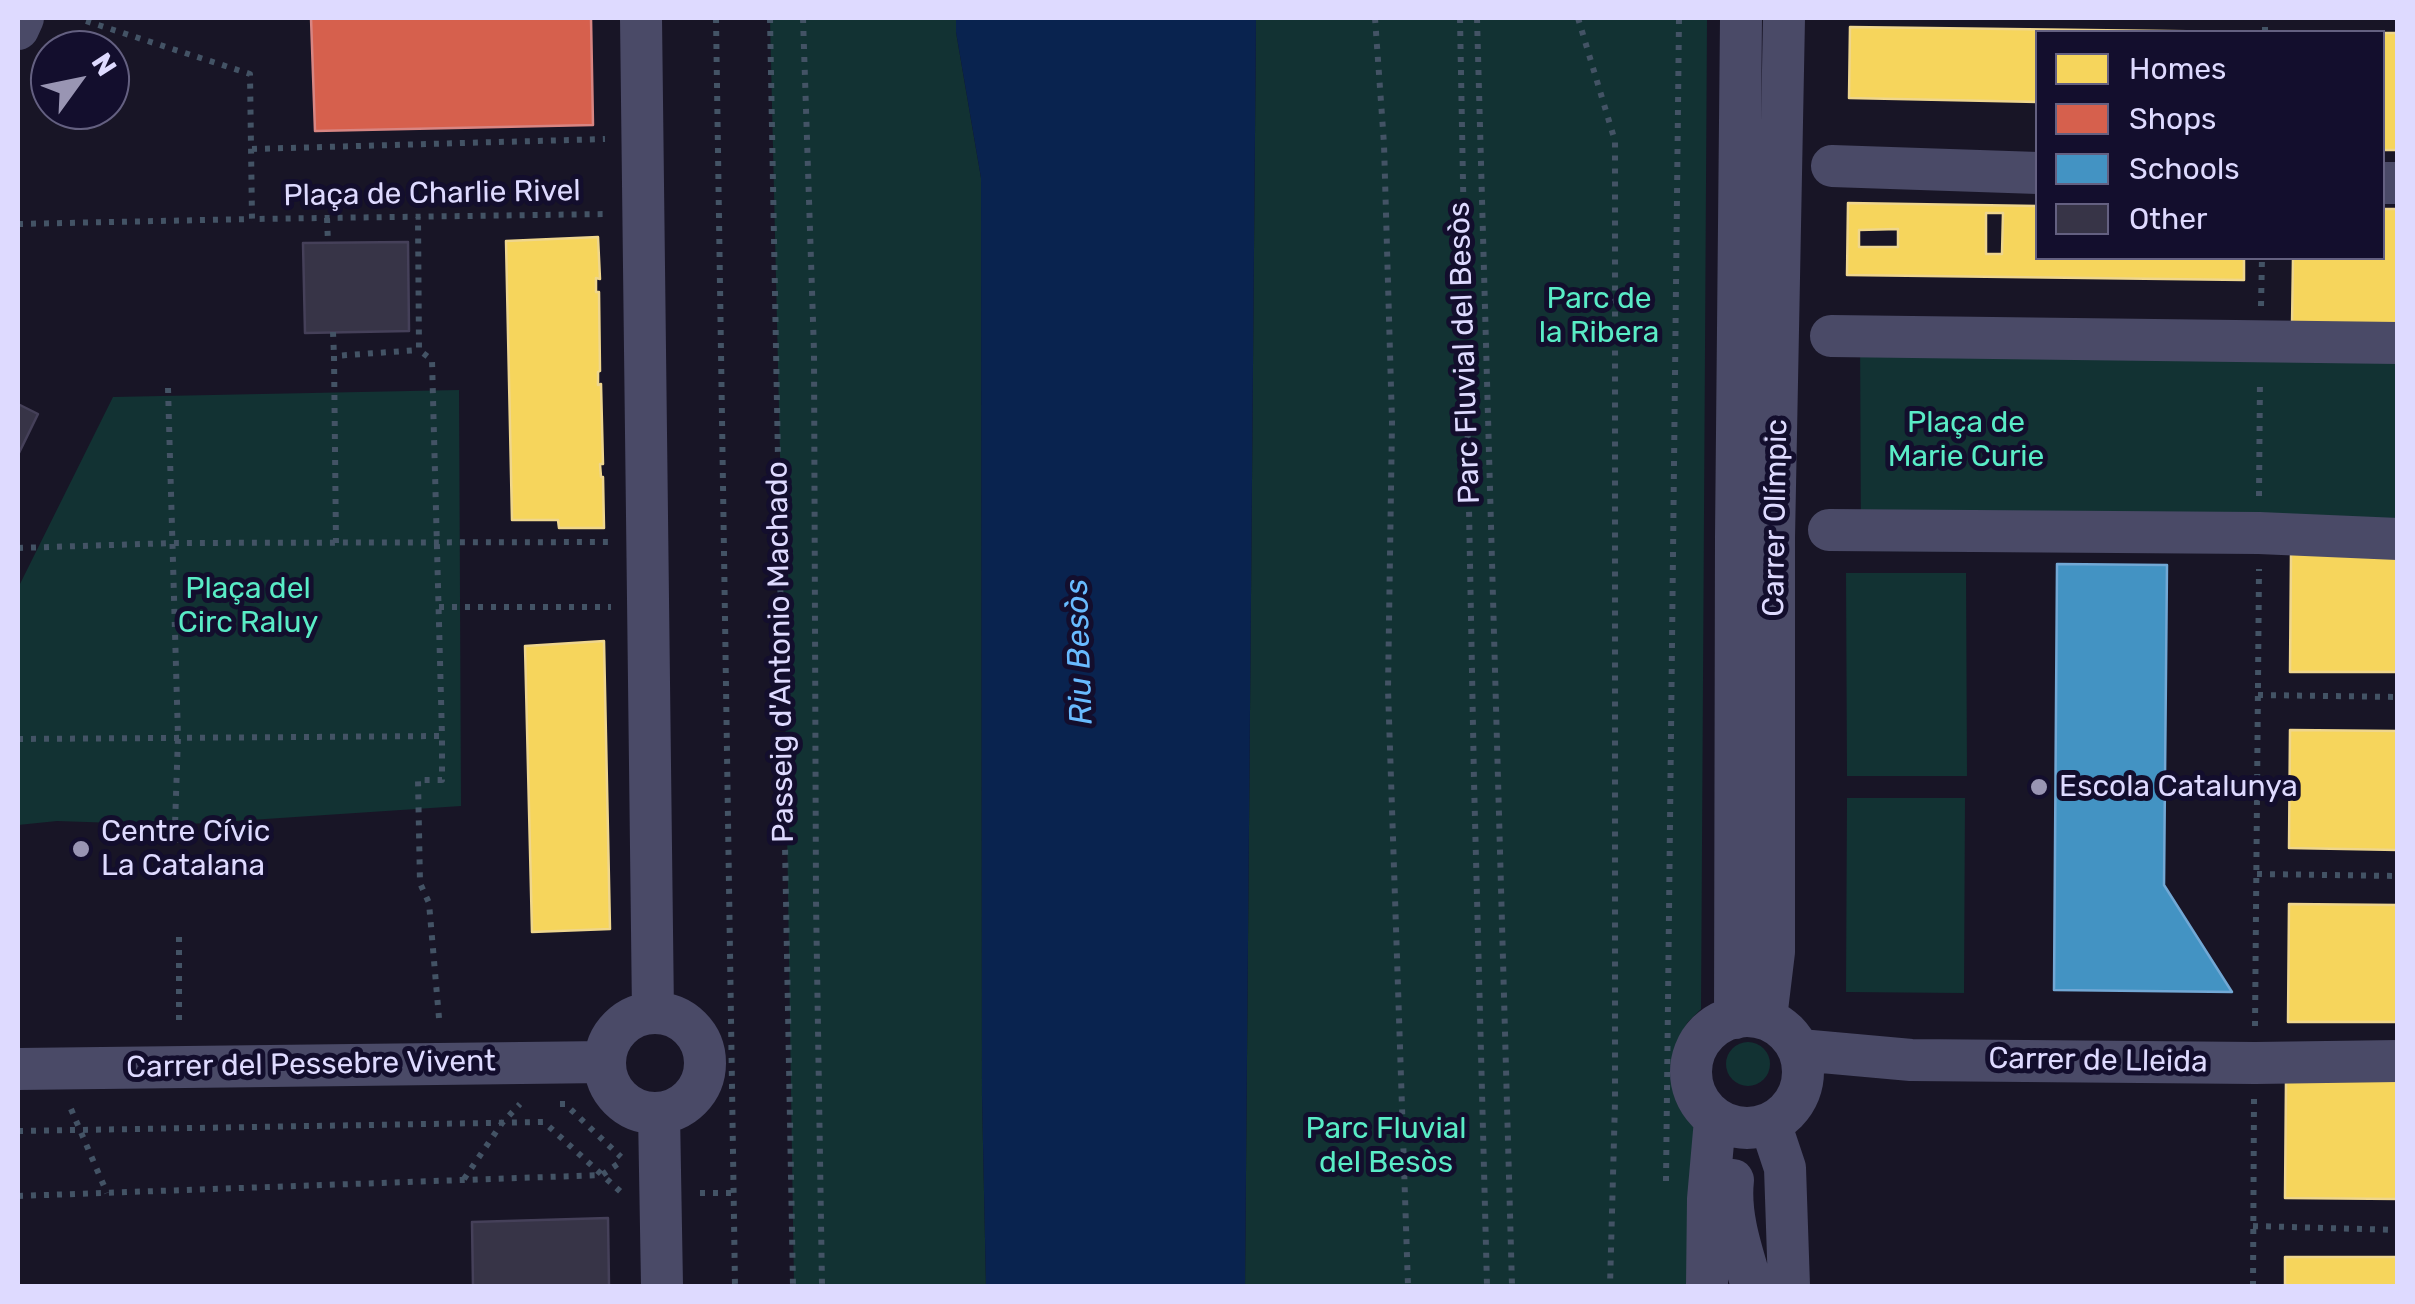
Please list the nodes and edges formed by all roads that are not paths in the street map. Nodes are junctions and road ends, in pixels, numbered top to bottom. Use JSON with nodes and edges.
{"nodes":[{"id":1,"x":24,"y":18,"type":"edge"},
{"id":2,"x":641,"y":18,"type":"edge"},
{"id":3,"x":1741,"y":18,"type":"edge"},
{"id":4,"x":1784,"y":18,"type":"edge"},
{"id":5,"x":18,"y":29,"type":"edge"},
{"id":6,"x":1832,"y":166,"type":"dead end"},
{"id":7,"x":2035,"y":173,"type":"edge"},
{"id":8,"x":1831,"y":336,"type":"dead end"},
{"id":9,"x":2398,"y":343,"type":"edge"},
{"id":10,"x":1829,"y":530,"type":"dead end"},
{"id":11,"x":2398,"y":539,"type":"edge"},
{"id":12,"x":654,"y":1013,"type":"junction"},
{"id":13,"x":1750,"y":1018,"type":"junction"},
{"id":14,"x":1800,"y":1050,"type":"junction"},
{"id":15,"x":2398,"y":1061,"type":"edge"},
{"id":16,"x":605,"y":1062,"type":"junction"},
{"id":17,"x":18,"y":1069,"type":"edge"},
{"id":18,"x":659,"y":1113,"type":"junction"},
{"id":19,"x":1741,"y":1124,"type":"junction"},
{"id":20,"x":1785,"y":1168,"type":"junction"},
{"id":21,"x":662,"y":1286,"type":"edge"},
{"id":22,"x":1708,"y":1286,"type":"edge"},
{"id":23,"x":1752,"y":1286,"type":"edge"},
{"id":24,"x":1762,"y":1286,"type":"edge"},
{"id":25,"x":1789,"y":1286,"type":"edge"}],
"edges":[{"from":1,"to":5,"type":"street"},
{"from":2,"to":12,"type":"street"},
{"from":3,"to":13,"type":"street","name":"Carrer Olímpic"},
{"from":4,"to":13,"type":"street","name":"Carrer Olímpic"},
{"from":6,"to":7,"type":"street"},
{"from":8,"to":9,"type":"street"},
{"from":10,"to":11,"type":"street"},
{"from":12,"to":16,"type":"street"},
{"from":12,"to":18,"type":"street"},
{"from":13,"to":14,"type":"street"},
{"from":13,"to":19,"type":"street"},
{"from":14,"to":15,"type":"street","name":"Carrer de Lleida"},
{"from":14,"to":19,"type":"street"},
{"from":16,"to":17,"type":"street","name":"Carrer del Pessebre Vivent"},
{"from":16,"to":18,"type":"street"},
{"from":18,"to":21,"type":"street"},
{"from":19,"to":20,"type":"street"},
{"from":19,"to":22,"type":"street"},
{"from":19,"to":23,"type":"street"},
{"from":20,"to":24,"type":"street"},
{"from":20,"to":25,"type":"street"}]}
